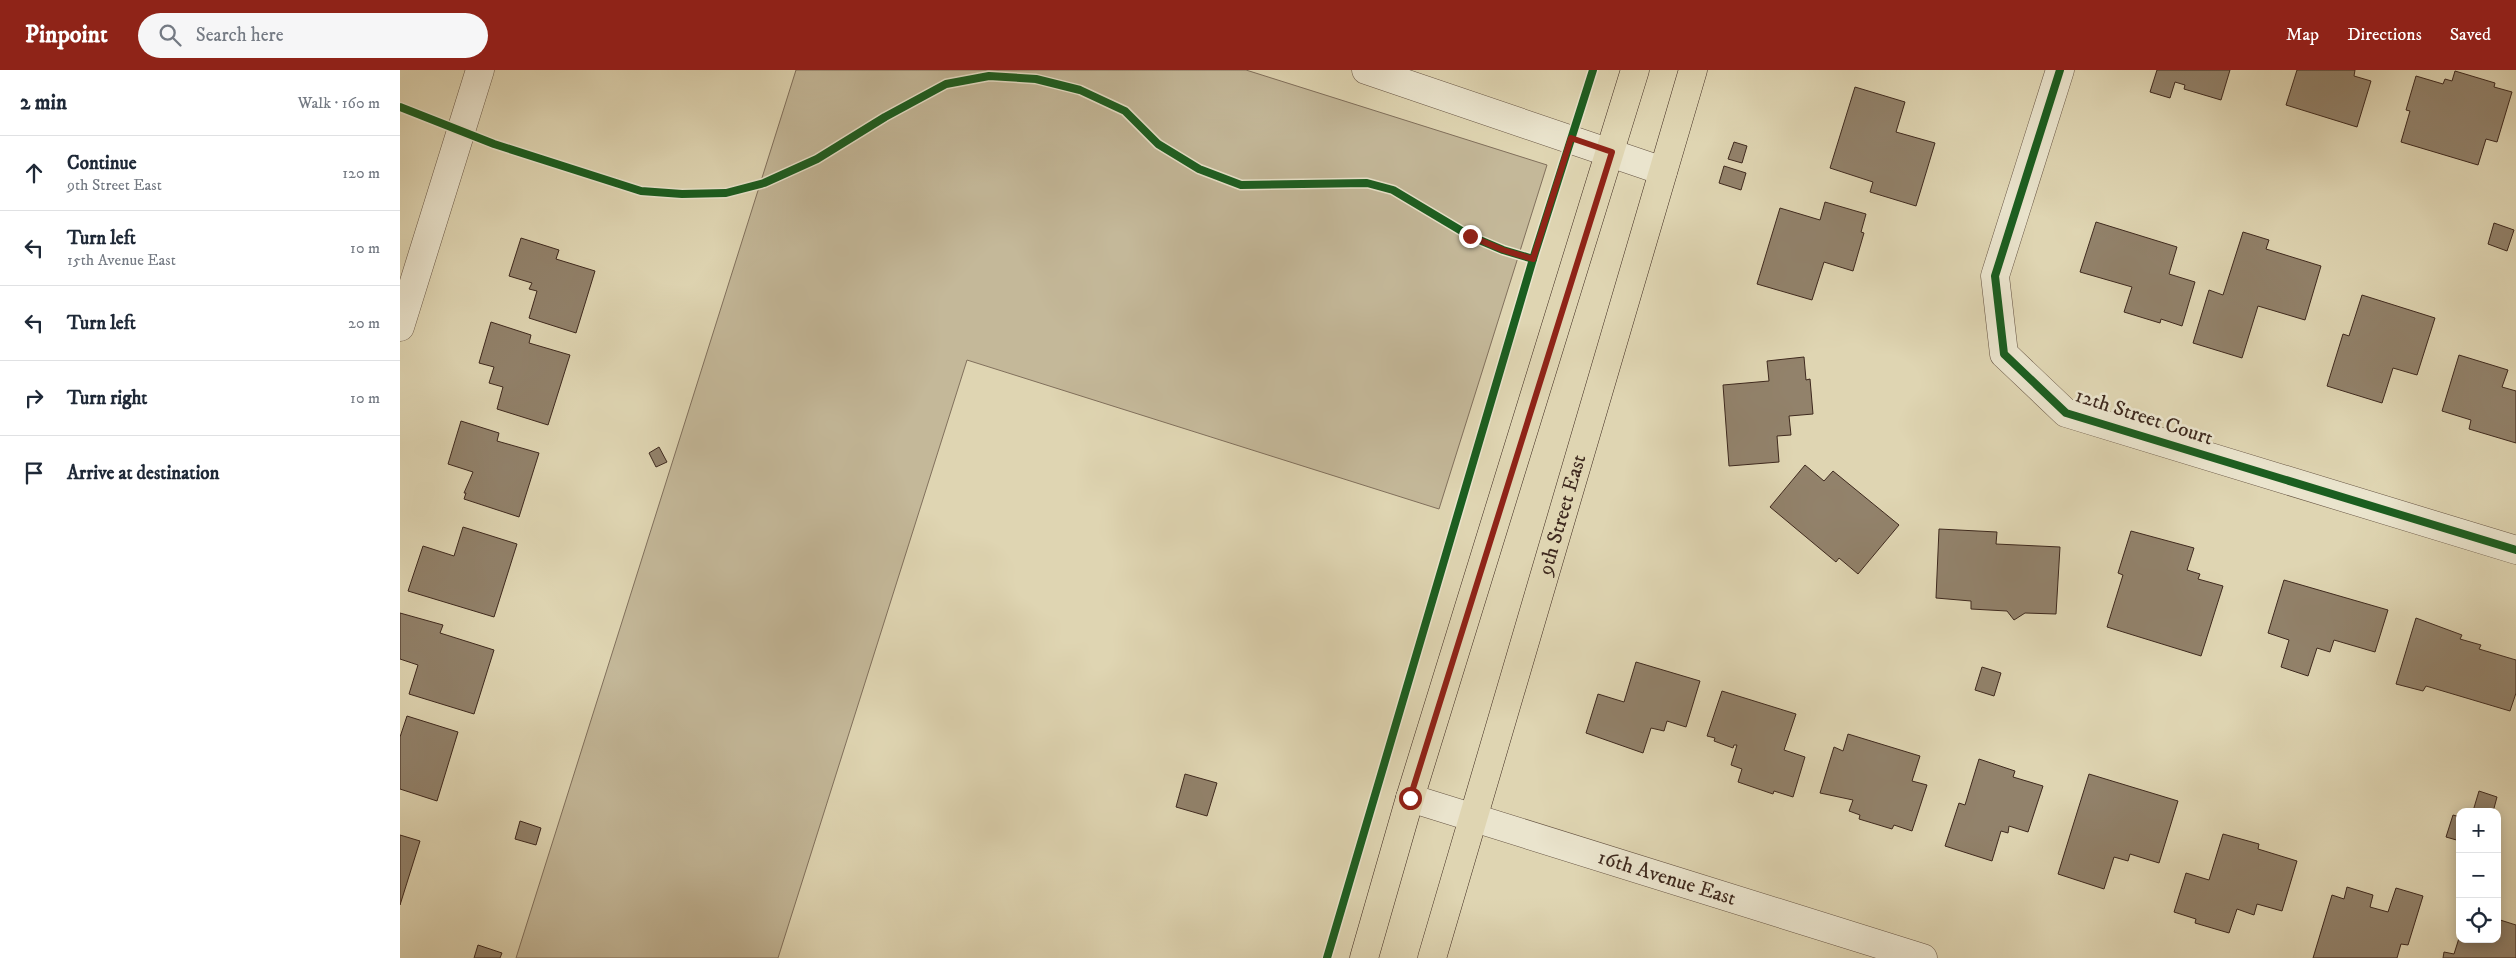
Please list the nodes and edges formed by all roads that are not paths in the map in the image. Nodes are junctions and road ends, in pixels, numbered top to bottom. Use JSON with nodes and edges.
{"nodes":[{"id":1,"x":480,"y":70,"type":"edge"},
{"id":2,"x":1366,"y":70,"type":"edge"},
{"id":3,"x":1635,"y":70,"type":"edge"},
{"id":4,"x":1693,"y":70,"type":"edge"},
{"id":5,"x":2060,"y":70,"type":"edge"},
{"id":6,"x":1612,"y":152,"type":"junction"},
{"id":7,"x":1663,"y":170,"type":"junction"},
{"id":8,"x":400,"y":327,"type":"edge"},
{"id":9,"x":2516,"y":550,"type":"edge"},
{"id":10,"x":1410,"y":798,"type":"junction"},
{"id":11,"x":1473,"y":816,"type":"junction"},
{"id":12,"x":1364,"y":958,"type":"edge"},
{"id":13,"x":1432,"y":958,"type":"edge"},
{"id":14,"x":1923,"y":958,"type":"edge"}],
"edges":[{"from":1,"to":8,"type":"street"},
{"from":2,"to":6,"type":"street"},
{"from":3,"to":6,"type":"main road"},
{"from":4,"to":7,"type":"main road","name":"9th Street East"},
{"from":5,"to":9,"type":"street","name":"12th Street Court"},
{"from":6,"to":7,"type":"street"},
{"from":6,"to":10,"type":"main road"},
{"from":7,"to":11,"type":"main road","name":"9th Street East"},
{"from":10,"to":11,"type":"street","name":"16th Avenue East"},
{"from":10,"to":12,"type":"main road"},
{"from":11,"to":13,"type":"main road","name":"9th Street East"},
{"from":11,"to":14,"type":"street","name":"16th Avenue East"}]}
